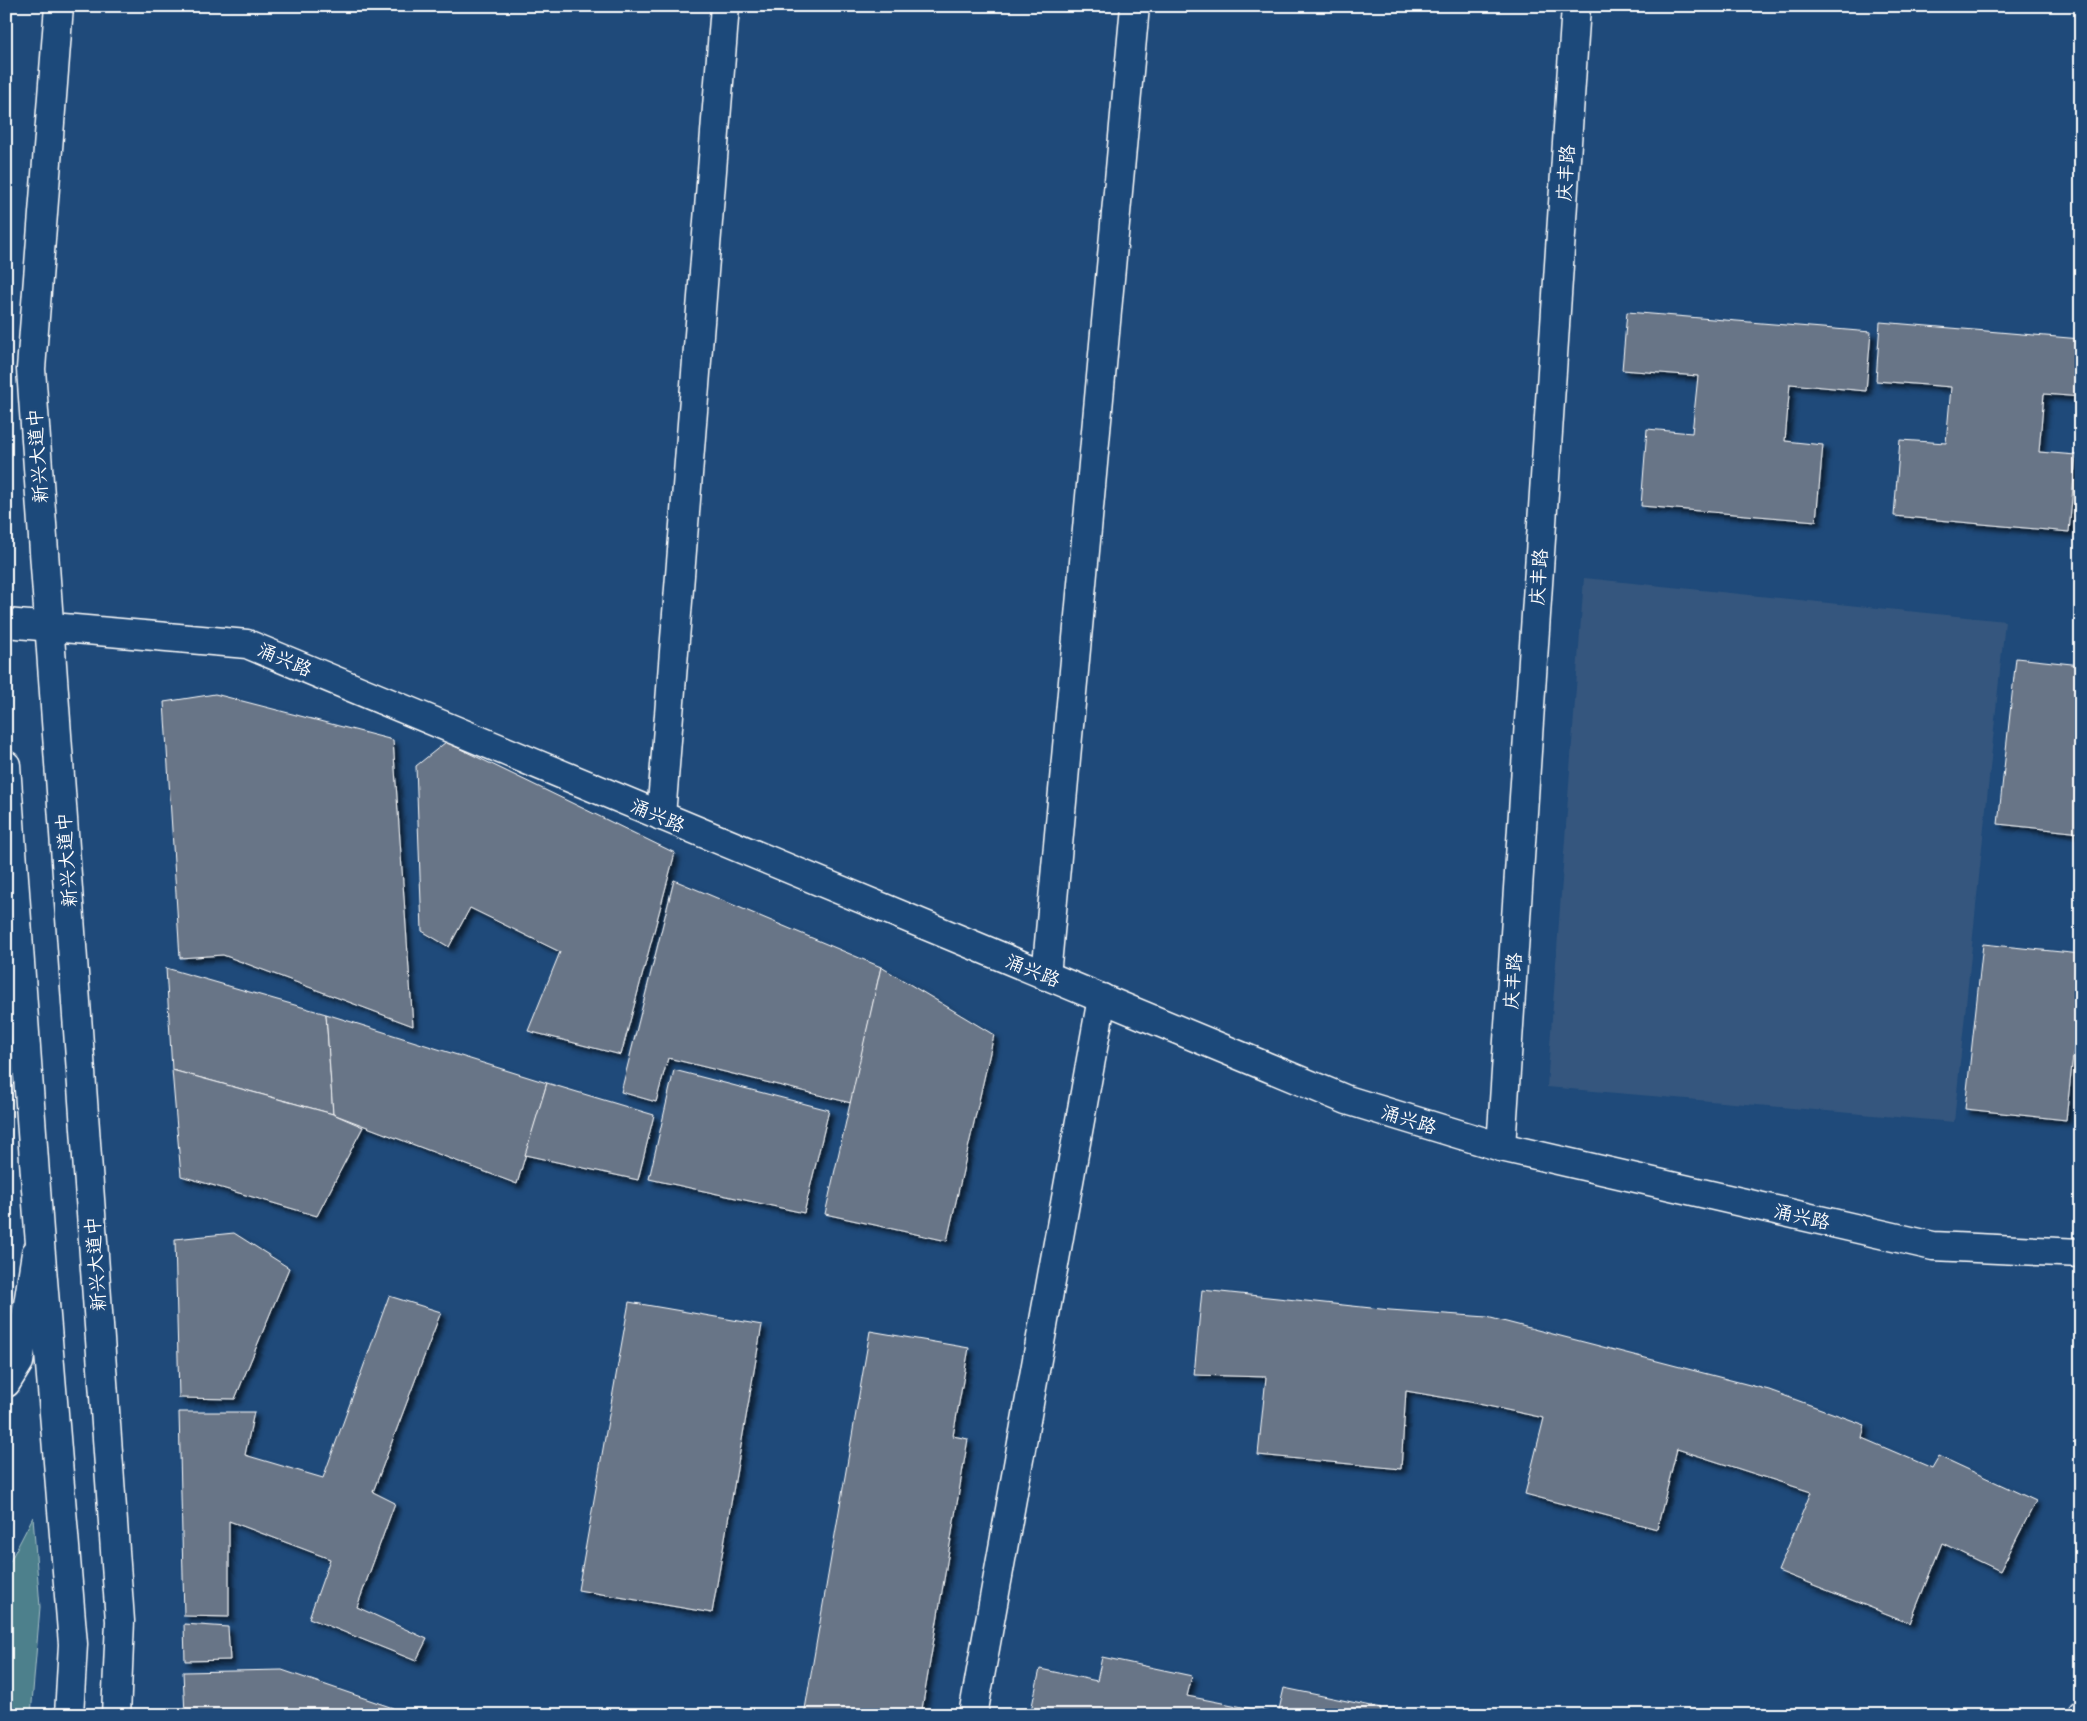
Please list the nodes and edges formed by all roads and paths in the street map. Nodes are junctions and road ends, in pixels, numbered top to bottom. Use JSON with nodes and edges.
{"nodes":[{"id":1,"x":59,"y":6,"type":"edge"},
{"id":2,"x":725,"y":6,"type":"edge"},
{"id":3,"x":1135,"y":6,"type":"edge"},
{"id":4,"x":1576,"y":6,"type":"edge"},
{"id":5,"x":6,"y":623,"type":"edge"},
{"id":6,"x":49,"y":627,"type":"junction"},
{"id":7,"x":6,"y":765,"type":"edge"},
{"id":8,"x":661,"y":816,"type":"junction"},
{"id":9,"x":1046,"y":976,"type":"junction"},
{"id":10,"x":1102,"y":998,"type":"junction"},
{"id":11,"x":1501,"y":1147,"type":"junction"},
{"id":12,"x":39,"y":1231,"type":"junction"},
{"id":13,"x":2081,"y":1253,"type":"edge"},
{"id":14,"x":6,"y":1383,"type":"edge"},
{"id":15,"x":69,"y":1715,"type":"edge"},
{"id":16,"x":116,"y":1715,"type":"edge"},
{"id":17,"x":973,"y":1715,"type":"edge"}],
"edges":[{"from":1,"to":6,"type":"street","name":"新兴大道中"},
{"from":2,"to":8,"type":"street"},
{"from":3,"to":9,"type":"street"},
{"from":4,"to":11,"type":"street","name":"庆丰路"},
{"from":5,"to":6,"type":"street","name":"涌兴路"},
{"from":6,"to":8,"type":"street","name":"涌兴路"},
{"from":6,"to":16,"type":"street","name":"新兴大道中"},
{"from":7,"to":12,"type":"street"},
{"from":8,"to":9,"type":"street","name":"涌兴路"},
{"from":9,"to":10,"type":"street","name":"涌兴路"},
{"from":10,"to":11,"type":"street","name":"涌兴路"},
{"from":10,"to":17,"type":"street"},
{"from":11,"to":13,"type":"street","name":"涌兴路"},
{"from":12,"to":14,"type":"street"},
{"from":12,"to":15,"type":"street"}]}
